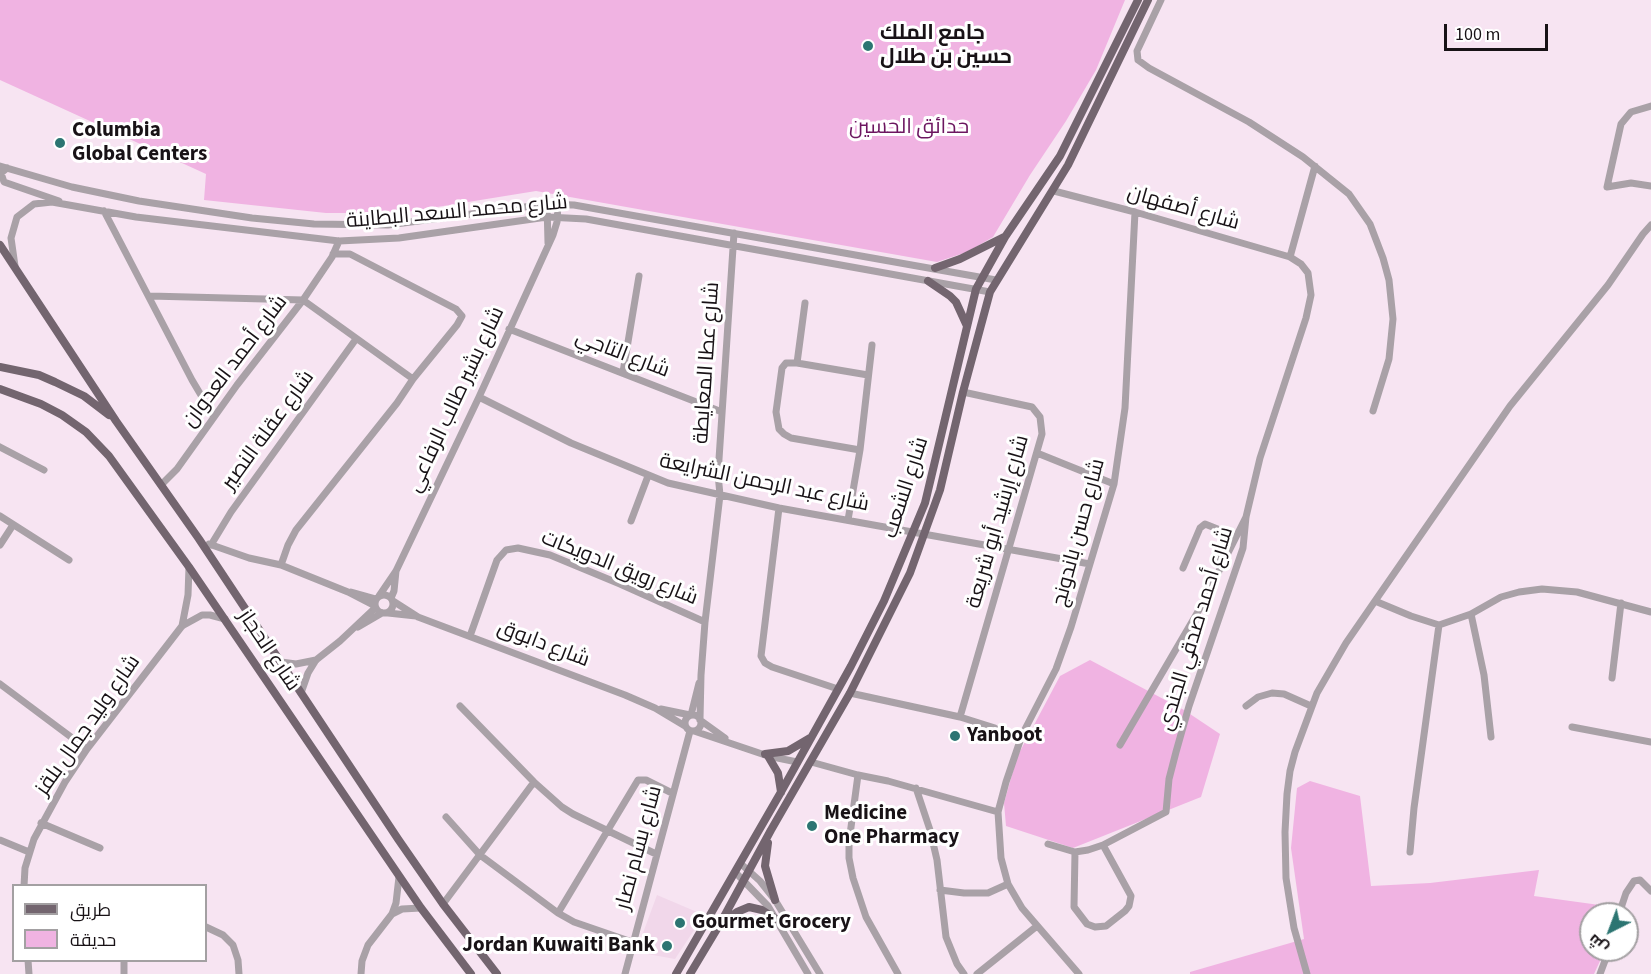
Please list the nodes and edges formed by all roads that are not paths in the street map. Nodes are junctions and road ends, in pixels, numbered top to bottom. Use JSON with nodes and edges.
{"nodes":[{"id":1,"x":1138,"y":0,"type":"edge"},
{"id":2,"x":1148,"y":0,"type":"edge"},
{"id":3,"x":1161,"y":0,"type":"edge"},
{"id":4,"x":1651,"y":106,"type":"edge"},
{"id":5,"x":1315,"y":166,"type":"junction"},
{"id":6,"x":3,"y":167,"type":"edge"},
{"id":7,"x":1651,"y":186,"type":"edge"},
{"id":8,"x":1054,"y":191,"type":"junction"},
{"id":9,"x":139,"y":201,"type":"junction"},
{"id":10,"x":62,"y":203,"type":"junction"},
{"id":11,"x":547,"y":204,"type":"junction"},
{"id":12,"x":558,"y":204,"type":"junction"},
{"id":13,"x":104,"y":211,"type":"junction"},
{"id":14,"x":1135,"y":212,"type":"junction"},
{"id":15,"x":557,"y":216,"type":"junction"},
{"id":16,"x":136,"y":217,"type":"junction"},
{"id":17,"x":547,"y":217,"type":"junction"},
{"id":18,"x":1651,"y":225,"type":"edge"},
{"id":19,"x":734,"y":233,"type":"junction"},
{"id":20,"x":1005,"y":237,"type":"junction"},
{"id":21,"x":339,"y":241,"type":"junction"},
{"id":22,"x":548,"y":243,"type":"junction"},
{"id":23,"x":0,"y":245,"type":"edge"},
{"id":24,"x":733,"y":246,"type":"junction"},
{"id":25,"x":333,"y":254,"type":"junction"},
{"id":26,"x":1290,"y":257,"type":"junction"},
{"id":27,"x":1301,"y":264,"type":"joint"},
{"id":28,"x":934,"y":268,"type":"junction"},
{"id":29,"x":16,"y":269,"type":"junction"},
{"id":30,"x":639,"y":276,"type":"dead end"},
{"id":31,"x":982,"y":277,"type":"junction"},
{"id":32,"x":996,"y":280,"type":"junction"},
{"id":33,"x":928,"y":281,"type":"junction"},
{"id":34,"x":976,"y":289,"type":"junction"},
{"id":35,"x":990,"y":292,"type":"junction"},
{"id":36,"x":150,"y":296,"type":"junction"},
{"id":37,"x":303,"y":300,"type":"junction"},
{"id":38,"x":805,"y":303,"type":"dead end"},
{"id":39,"x":967,"y":326,"type":"junction"},
{"id":40,"x":509,"y":329,"type":"junction"},
{"id":41,"x":356,"y":339,"type":"junction"},
{"id":42,"x":872,"y":345,"type":"dead end"},
{"id":43,"x":797,"y":363,"type":"junction"},
{"id":44,"x":0,"y":367,"type":"edge"},
{"id":45,"x":623,"y":372,"type":"junction"},
{"id":46,"x":868,"y":375,"type":"junction"},
{"id":47,"x":413,"y":380,"type":"junction"},
{"id":48,"x":0,"y":389,"type":"edge"},
{"id":49,"x":963,"y":392,"type":"junction"},
{"id":50,"x":479,"y":397,"type":"junction"},
{"id":51,"x":1373,"y":411,"type":"dead end"},
{"id":52,"x":722,"y":412,"type":"junction"},
{"id":53,"x":214,"y":417,"type":"junction"},
{"id":54,"x":116,"y":421,"type":"junction"},
{"id":55,"x":0,"y":447,"type":"edge"},
{"id":56,"x":860,"y":450,"type":"junction"},
{"id":57,"x":1037,"y":453,"type":"junction"},
{"id":58,"x":44,"y":470,"type":"dead end"},
{"id":59,"x":648,"y":476,"type":"junction"},
{"id":60,"x":1114,"y":484,"type":"junction"},
{"id":61,"x":161,"y":485,"type":"junction"},
{"id":62,"x":720,"y":495,"type":"junction"},
{"id":63,"x":779,"y":508,"type":"junction"},
{"id":64,"x":0,"y":516,"type":"edge"},
{"id":65,"x":1246,"y":518,"type":"junction"},
{"id":66,"x":848,"y":520,"type":"junction"},
{"id":67,"x":631,"y":521,"type":"dead end"},
{"id":68,"x":13,"y":525,"type":"junction"},
{"id":69,"x":914,"y":531,"type":"junction"},
{"id":70,"x":925,"y":534,"type":"junction"},
{"id":71,"x":199,"y":539,"type":"junction"},
{"id":72,"x":0,"y":545,"type":"edge"},
{"id":73,"x":211,"y":545,"type":"junction"},
{"id":74,"x":1009,"y":548,"type":"junction"},
{"id":75,"x":69,"y":560,"type":"dead end"},
{"id":76,"x":1090,"y":564,"type":"junction"},
{"id":77,"x":281,"y":565,"type":"junction"},
{"id":78,"x":189,"y":567,"type":"junction"},
{"id":79,"x":1221,"y":567,"type":"junction"},
{"id":80,"x":1183,"y":568,"type":"dead end"},
{"id":81,"x":396,"y":571,"type":"junction"},
{"id":82,"x":392,"y":600,"type":"junction"},
{"id":83,"x":1375,"y":601,"type":"junction"},
{"id":84,"x":376,"y":602,"type":"junction"},
{"id":85,"x":1621,"y":603,"type":"junction"},
{"id":86,"x":1651,"y":612,"type":"edge"},
{"id":87,"x":385,"y":613,"type":"junction"},
{"id":88,"x":1471,"y":614,"type":"junction"},
{"id":89,"x":418,"y":616,"type":"junction"},
{"id":90,"x":225,"y":620,"type":"junction"},
{"id":91,"x":705,"y":622,"type":"junction"},
{"id":92,"x":1439,"y":625,"type":"junction"},
{"id":93,"x":182,"y":626,"type":"junction"},
{"id":94,"x":355,"y":628,"type":"junction"},
{"id":95,"x":470,"y":636,"type":"junction"},
{"id":96,"x":316,"y":660,"type":"junction"},
{"id":97,"x":281,"y":662,"type":"junction"},
{"id":98,"x":701,"y":675,"type":"junction"},
{"id":99,"x":1612,"y":678,"type":"dead end"},
{"id":100,"x":0,"y":684,"type":"edge"},
{"id":101,"x":838,"y":689,"type":"junction"},
{"id":102,"x":301,"y":693,"type":"junction"},
{"id":103,"x":850,"y":693,"type":"junction"},
{"id":104,"x":460,"y":706,"type":"dead end"},
{"id":105,"x":1246,"y":706,"type":"dead end"},
{"id":106,"x":1311,"y":706,"type":"junction"},
{"id":107,"x":655,"y":708,"type":"junction"},
{"id":108,"x":690,"y":715,"type":"junction"},
{"id":109,"x":960,"y":717,"type":"junction"},
{"id":110,"x":700,"y":720,"type":"junction"},
{"id":111,"x":1572,"y":727,"type":"dead end"},
{"id":112,"x":995,"y":728,"type":"dead end"},
{"id":113,"x":690,"y":729,"type":"junction"},
{"id":114,"x":812,"y":736,"type":"junction"},
{"id":115,"x":1491,"y":737,"type":"dead end"},
{"id":116,"x":729,"y":741,"type":"junction"},
{"id":117,"x":1651,"y":742,"type":"edge"},
{"id":118,"x":1120,"y":745,"type":"dead end"},
{"id":119,"x":87,"y":749,"type":"junction"},
{"id":120,"x":767,"y":755,"type":"junction"},
{"id":121,"x":797,"y":762,"type":"junction"},
{"id":122,"x":811,"y":762,"type":"junction"},
{"id":123,"x":858,"y":775,"type":"junction"},
{"id":124,"x":534,"y":782,"type":"junction"},
{"id":125,"x":916,"y":788,"type":"junction"},
{"id":126,"x":781,"y":792,"type":"junction"},
{"id":127,"x":672,"y":793,"type":"junction"},
{"id":128,"x":998,"y":812,"type":"junction"},
{"id":129,"x":446,"y":817,"type":"dead end"},
{"id":130,"x":41,"y":823,"type":"junction"},
{"id":131,"x":771,"y":830,"type":"junction"},
{"id":132,"x":609,"y":831,"type":"junction"},
{"id":133,"x":0,"y":840,"type":"edge"},
{"id":134,"x":1048,"y":844,"type":"dead end"},
{"id":135,"x":1103,"y":845,"type":"junction"},
{"id":136,"x":100,"y":848,"type":"dead end"},
{"id":137,"x":29,"y":852,"type":"junction"},
{"id":138,"x":1075,"y":852,"type":"junction"},
{"id":139,"x":1410,"y":852,"type":"dead end"},
{"id":140,"x":656,"y":854,"type":"junction"},
{"id":141,"x":480,"y":855,"type":"junction"},
{"id":142,"x":741,"y":864,"type":"junction"},
{"id":143,"x":750,"y":871,"type":"junction"},
{"id":144,"x":736,"y":873,"type":"junction"},
{"id":145,"x":399,"y":877,"type":"junction"},
{"id":146,"x":744,"y":880,"type":"junction"},
{"id":147,"x":24,"y":884,"type":"edge"},
{"id":148,"x":1008,"y":884,"type":"junction"},
{"id":149,"x":940,"y":890,"type":"junction"},
{"id":150,"x":1651,"y":891,"type":"edge"},
{"id":151,"x":775,"y":900,"type":"junction"},
{"id":152,"x":1623,"y":902,"type":"edge"},
{"id":153,"x":443,"y":904,"type":"junction"},
{"id":154,"x":420,"y":908,"type":"junction"},
{"id":155,"x":558,"y":913,"type":"junction"},
{"id":156,"x":392,"y":914,"type":"junction"},
{"id":157,"x":776,"y":918,"type":"junction"},
{"id":158,"x":720,"y":924,"type":"junction"},
{"id":159,"x":1037,"y":926,"type":"junction"},
{"id":160,"x":207,"y":927,"type":"edge"},
{"id":161,"x":632,"y":942,"type":"junction"},
{"id":162,"x":239,"y":974,"type":"edge"},
{"id":163,"x":361,"y":974,"type":"edge"},
{"id":164,"x":471,"y":974,"type":"edge"},
{"id":165,"x":497,"y":974,"type":"edge"},
{"id":166,"x":625,"y":974,"type":"edge"},
{"id":167,"x":676,"y":974,"type":"edge"},
{"id":168,"x":690,"y":974,"type":"edge"},
{"id":169,"x":808,"y":974,"type":"edge"},
{"id":170,"x":820,"y":974,"type":"edge"},
{"id":171,"x":898,"y":974,"type":"edge"},
{"id":172,"x":964,"y":974,"type":"edge"},
{"id":173,"x":977,"y":974,"type":"edge"},
{"id":174,"x":1079,"y":974,"type":"edge"},
{"id":175,"x":1307,"y":974,"type":"edge"}],
"edges":[{"from":1,"to":20,"type":"main road","name":"شارع الشعب"},
{"from":2,"to":8,"type":"main road","name":"شارع الشعب"},
{"from":3,"to":5,"type":"street"},
{"from":4,"to":7,"type":"street"},
{"from":5,"to":26,"type":"street"},
{"from":5,"to":51,"type":"street"},
{"from":6,"to":9,"type":"street","name":"شارع محمد السعد البطاينة"},
{"from":6,"to":10,"type":"street"},
{"from":8,"to":14,"type":"street","name":"شارع أصفهان"},
{"from":8,"to":32,"type":"main road","name":"شارع الشعب"},
{"from":9,"to":11,"type":"street","name":"شارع محمد السعد البطاينة"},
{"from":9,"to":16,"type":"street"},
{"from":10,"to":13,"type":"street","name":"شارع محمد السعد البطاينة"},
{"from":10,"to":29,"type":"street","name":"شارع محمد السعد البطاينة"},
{"from":11,"to":12,"type":"street","name":"شارع محمد السعد البطاينة"},
{"from":11,"to":17,"type":"street","name":"شارع بشير طالب الرفاعي"},
{"from":12,"to":15,"type":"street","name":"شارع بشير طالب الرفاعي"},
{"from":12,"to":19,"type":"street","name":"شارع محمد السعد البطاينة"},
{"from":13,"to":16,"type":"street","name":"شارع محمد السعد البطاينة"},
{"from":13,"to":36,"type":"street"},
{"from":14,"to":26,"type":"street","name":"شارع أصفهان"},
{"from":14,"to":60,"type":"street","name":"شارع حسن باندونج"},
{"from":15,"to":17,"type":"street","name":"شارع محمد السعد البطاينة"},
{"from":15,"to":22,"type":"street","name":"شارع بشير طالب الرفاعي"},
{"from":15,"to":24,"type":"street","name":"شارع محمد السعد البطاينة"},
{"from":16,"to":21,"type":"street","name":"شارع محمد السعد البطاينة"},
{"from":17,"to":21,"type":"street","name":"شارع محمد السعد البطاينة"},
{"from":17,"to":22,"type":"street","name":"شارع بشير طالب الرفاعي"},
{"from":18,"to":83,"type":"street"},
{"from":19,"to":24,"type":"street","name":"شارع عطا المعايطة"},
{"from":19,"to":28,"type":"street","name":"شارع محمد السعد البطاينة"},
{"from":20,"to":28,"type":"main road"},
{"from":20,"to":31,"type":"main road","name":"شارع الشعب"},
{"from":21,"to":25,"type":"street","name":"شارع أحمد العدوان"},
{"from":22,"to":40,"type":"street","name":"شارع بشير طالب الرفاعي"},
{"from":23,"to":29,"type":"main road","name":"شارع الحجاز"},
{"from":24,"to":33,"type":"street","name":"شارع محمد السعد البطاينة"},
{"from":24,"to":52,"type":"street","name":"شارع عطا المعايطة"},
{"from":25,"to":37,"type":"street","name":"شارع أحمد العدوان"},
{"from":25,"to":47,"type":"street"},
{"from":26,"to":27,"type":"street","name":"شارع أصفهان"},
{"from":27,"to":65,"type":"street","name":"شارع أحمد صدقي الجندي"},
{"from":28,"to":31,"type":"street","name":"شارع محمد السعد البطاينة"},
{"from":29,"to":54,"type":"main road","name":"شارع الحجاز"},
{"from":30,"to":45,"type":"street"},
{"from":31,"to":32,"type":"street","name":"شارع محمد السعد البطاينة"},
{"from":31,"to":34,"type":"main road","name":"شارع الشعب"},
{"from":32,"to":35,"type":"main road","name":"شارع الشعب"},
{"from":33,"to":34,"type":"street","name":"شارع محمد السعد البطاينة"},
{"from":33,"to":39,"type":"main road"},
{"from":34,"to":35,"type":"street","name":"شارع محمد السعد البطاينة"},
{"from":34,"to":39,"type":"main road","name":"شارع الشعب"},
{"from":35,"to":49,"type":"main road","name":"شارع الشعب"},
{"from":36,"to":37,"type":"street"},
{"from":36,"to":53,"type":"street"},
{"from":37,"to":41,"type":"street"},
{"from":37,"to":53,"type":"street","name":"شارع أحمد العدوان"},
{"from":38,"to":43,"type":"street"},
{"from":39,"to":69,"type":"main road","name":"شارع الشعب"},
{"from":40,"to":45,"type":"street","name":"شارع التاجي"},
{"from":40,"to":50,"type":"street","name":"شارع بشير طالب الرفاعي"},
{"from":41,"to":47,"type":"street"},
{"from":41,"to":73,"type":"street","name":"شارع عقلة النصير"},
{"from":42,"to":46,"type":"street"},
{"from":43,"to":46,"type":"street"},
{"from":43,"to":56,"type":"street"},
{"from":44,"to":54,"type":"main road","name":"شارع الحجاز"},
{"from":45,"to":52,"type":"street","name":"شارع التاجي"},
{"from":46,"to":56,"type":"street"},
{"from":47,"to":77,"type":"street"},
{"from":48,"to":78,"type":"main road","name":"شارع الحجاز"},
{"from":49,"to":57,"type":"street","name":"شارع إرشيد أبو شريعة"},
{"from":49,"to":70,"type":"main road","name":"شارع الشعب"},
{"from":50,"to":59,"type":"street","name":"شارع عبد الرحمن الشرايعة"},
{"from":50,"to":81,"type":"street","name":"شارع بشير طالب الرفاعي"},
{"from":52,"to":62,"type":"street","name":"شارع عطا المعايطة"},
{"from":53,"to":61,"type":"street","name":"شارع أحمد العدوان"},
{"from":54,"to":61,"type":"main road","name":"شارع الحجاز"},
{"from":55,"to":58,"type":"street"},
{"from":56,"to":66,"type":"street"},
{"from":57,"to":60,"type":"street"},
{"from":57,"to":74,"type":"street","name":"شارع إرشيد أبو شريعة"},
{"from":59,"to":62,"type":"street","name":"شارع عبد الرحمن الشرايعة"},
{"from":59,"to":67,"type":"street"},
{"from":60,"to":76,"type":"street","name":"شارع حسن باندونج"},
{"from":61,"to":71,"type":"main road","name":"شارع الحجاز"},
{"from":62,"to":63,"type":"street","name":"شارع عبد الرحمن الشرايعة"},
{"from":62,"to":91,"type":"street","name":"شارع رويق الدويكات"},
{"from":63,"to":66,"type":"street","name":"شارع عبد الرحمن الشرايعة"},
{"from":63,"to":101,"type":"street"},
{"from":64,"to":68,"type":"street"},
{"from":65,"to":79,"type":"street"},
{"from":65,"to":135,"type":"street","name":"شارع أحمد صدقي الجندي"},
{"from":66,"to":69,"type":"street","name":"شارع عبد الرحمن الشرايعة"},
{"from":68,"to":72,"type":"street"},
{"from":68,"to":75,"type":"street"},
{"from":69,"to":70,"type":"street","name":"شارع عبد الرحمن الشرايعة"},
{"from":69,"to":101,"type":"main road","name":"شارع الشعب"},
{"from":70,"to":74,"type":"street","name":"شارع عبد الرحمن الشرايعة"},
{"from":70,"to":103,"type":"main road","name":"شارع الشعب"},
{"from":71,"to":73,"type":"street"},
{"from":71,"to":97,"type":"main road","name":"شارع الحجاز"},
{"from":73,"to":77,"type":"street"},
{"from":74,"to":76,"type":"street","name":"شارع عبد الرحمن الشرايعة"},
{"from":74,"to":109,"type":"street","name":"شارع إرشيد أبو شريعة"},
{"from":76,"to":128,"type":"street","name":"شارع حسن باندونج"},
{"from":77,"to":84,"type":"street"},
{"from":78,"to":90,"type":"main road","name":"شارع الحجاز"},
{"from":78,"to":93,"type":"street","name":"شارع وليد جمال بلقز"},
{"from":79,"to":80,"type":"street"},
{"from":79,"to":118,"type":"street"},
{"from":81,"to":82,"type":"street","name":"شارع بشير طالب الرفاعي"},
{"from":81,"to":84,"type":"street","name":"شارع بشير طالب الرفاعي"},
{"from":82,"to":84,"type":"street"},
{"from":82,"to":87,"type":"street","name":"شارع بشير طالب الرفاعي"},
{"from":82,"to":89,"type":"street","name":"شارع دابوق"},
{"from":83,"to":92,"type":"street"},
{"from":83,"to":106,"type":"street"},
{"from":84,"to":87,"type":"street"},
{"from":84,"to":94,"type":"street","name":"شارع بشير طالب الرفاعي"},
{"from":85,"to":86,"type":"street"},
{"from":85,"to":88,"type":"street"},
{"from":85,"to":99,"type":"street"},
{"from":87,"to":89,"type":"street","name":"شارع دابوق"},
{"from":87,"to":94,"type":"street","name":"شارع بشير طالب الرفاعي"},
{"from":88,"to":92,"type":"street"},
{"from":88,"to":115,"type":"street"},
{"from":89,"to":95,"type":"street","name":"شارع دابوق"},
{"from":90,"to":93,"type":"street"},
{"from":90,"to":145,"type":"main road","name":"شارع الحجاز"},
{"from":91,"to":95,"type":"street","name":"شارع رويق الدويكات"},
{"from":91,"to":98,"type":"street","name":"شارع رويق الدويكات"},
{"from":92,"to":139,"type":"street"},
{"from":93,"to":119,"type":"street","name":"شارع وليد جمال بلقز"},
{"from":94,"to":96,"type":"street","name":"شارع بشير طالب الرفاعي"},
{"from":95,"to":107,"type":"street","name":"شارع دابوق"},
{"from":96,"to":97,"type":"street"},
{"from":96,"to":102,"type":"street","name":"شارع بشير طالب الرفاعي"},
{"from":97,"to":102,"type":"main road","name":"شارع الحجاز"},
{"from":98,"to":108,"type":"street","name":"شارع رويق الدويكات"},
{"from":98,"to":110,"type":"street","name":"شارع رويق الدويكات"},
{"from":100,"to":119,"type":"street"},
{"from":101,"to":114,"type":"main road","name":"شارع الشعب"},
{"from":102,"to":153,"type":"main road","name":"شارع الحجاز"},
{"from":103,"to":109,"type":"street"},
{"from":103,"to":122,"type":"main road","name":"شارع الشعب"},
{"from":104,"to":124,"type":"street"},
{"from":105,"to":106,"type":"street"},
{"from":106,"to":175,"type":"street"},
{"from":107,"to":108,"type":"street","name":"شارع دابوق"},
{"from":107,"to":113,"type":"street","name":"شارع دابوق"},
{"from":108,"to":110,"type":"street","name":"شارع دابوق"},
{"from":108,"to":113,"type":"street","name":"شارع رويق الدويكات"},
{"from":109,"to":112,"type":"street"},
{"from":110,"to":113,"type":"street"},
{"from":110,"to":116,"type":"street","name":"شارع دابوق"},
{"from":111,"to":117,"type":"street"},
{"from":113,"to":116,"type":"street","name":"شارع دابوق"},
{"from":113,"to":127,"type":"street","name":"شارع بسام نصار"},
{"from":114,"to":120,"type":"main road"},
{"from":114,"to":121,"type":"main road","name":"شارع الشعب"},
{"from":116,"to":120,"type":"street","name":"شارع دابوق"},
{"from":119,"to":130,"type":"street","name":"شارع وليد جمال بلقز"},
{"from":120,"to":121,"type":"street","name":"شارع دابوق"},
{"from":120,"to":126,"type":"main road"},
{"from":121,"to":126,"type":"main road","name":"شارع الشعب"},
{"from":122,"to":123,"type":"street"},
{"from":122,"to":131,"type":"main road","name":"شارع الشعب"},
{"from":123,"to":125,"type":"street"},
{"from":123,"to":171,"type":"street"},
{"from":124,"to":132,"type":"street"},
{"from":124,"to":141,"type":"street"},
{"from":125,"to":128,"type":"street"},
{"from":125,"to":149,"type":"street"},
{"from":126,"to":142,"type":"main road","name":"شارع الشعب"},
{"from":127,"to":132,"type":"street"},
{"from":127,"to":140,"type":"street","name":"شارع بسام نصار"},
{"from":128,"to":148,"type":"street","name":"شارع حسن باندونج"},
{"from":129,"to":141,"type":"street"},
{"from":130,"to":136,"type":"street"},
{"from":130,"to":137,"type":"street","name":"شارع وليد جمال بلقز"},
{"from":131,"to":143,"type":"main road","name":"شارع الشعب"},
{"from":131,"to":151,"type":"main road"},
{"from":132,"to":140,"type":"street"},
{"from":132,"to":155,"type":"street"},
{"from":133,"to":137,"type":"street"},
{"from":134,"to":138,"type":"street"},
{"from":135,"to":138,"type":"street","name":"شارع أحمد صدقي الجندي"},
{"from":135,"to":138,"type":"street"},
{"from":137,"to":147,"type":"street","name":"شارع وليد جمال بلقز"},
{"from":140,"to":161,"type":"street","name":"شارع بسام نصار"},
{"from":141,"to":153,"type":"street"},
{"from":141,"to":155,"type":"street"},
{"from":142,"to":143,"type":"street"},
{"from":142,"to":144,"type":"main road","name":"شارع الشعب"},
{"from":143,"to":146,"type":"main road","name":"شارع الشعب"},
{"from":143,"to":151,"type":"street"},
{"from":144,"to":146,"type":"street"},
{"from":144,"to":167,"type":"main road","name":"شارع الشعب"},
{"from":145,"to":154,"type":"main road","name":"شارع الحجاز"},
{"from":145,"to":156,"type":"street"},
{"from":146,"to":157,"type":"street"},
{"from":146,"to":158,"type":"main road","name":"شارع الشعب"},
{"from":148,"to":149,"type":"street"},
{"from":148,"to":159,"type":"street","name":"شارع حسن باندونج"},
{"from":149,"to":172,"type":"street"},
{"from":150,"to":152,"type":"street"},
{"from":151,"to":170,"type":"street"},
{"from":153,"to":165,"type":"main road","name":"شارع الحجاز"},
{"from":154,"to":156,"type":"street"},
{"from":154,"to":164,"type":"main road","name":"شارع الحجاز"},
{"from":155,"to":161,"type":"street"},
{"from":156,"to":163,"type":"street"},
{"from":157,"to":158,"type":"main road"},
{"from":157,"to":169,"type":"street"},
{"from":158,"to":168,"type":"main road","name":"شارع الشعب"},
{"from":159,"to":173,"type":"street"},
{"from":159,"to":174,"type":"street","name":"شارع حسن باندونج"},
{"from":160,"to":162,"type":"street"},
{"from":161,"to":166,"type":"street","name":"شارع بسام نصار"}]}
